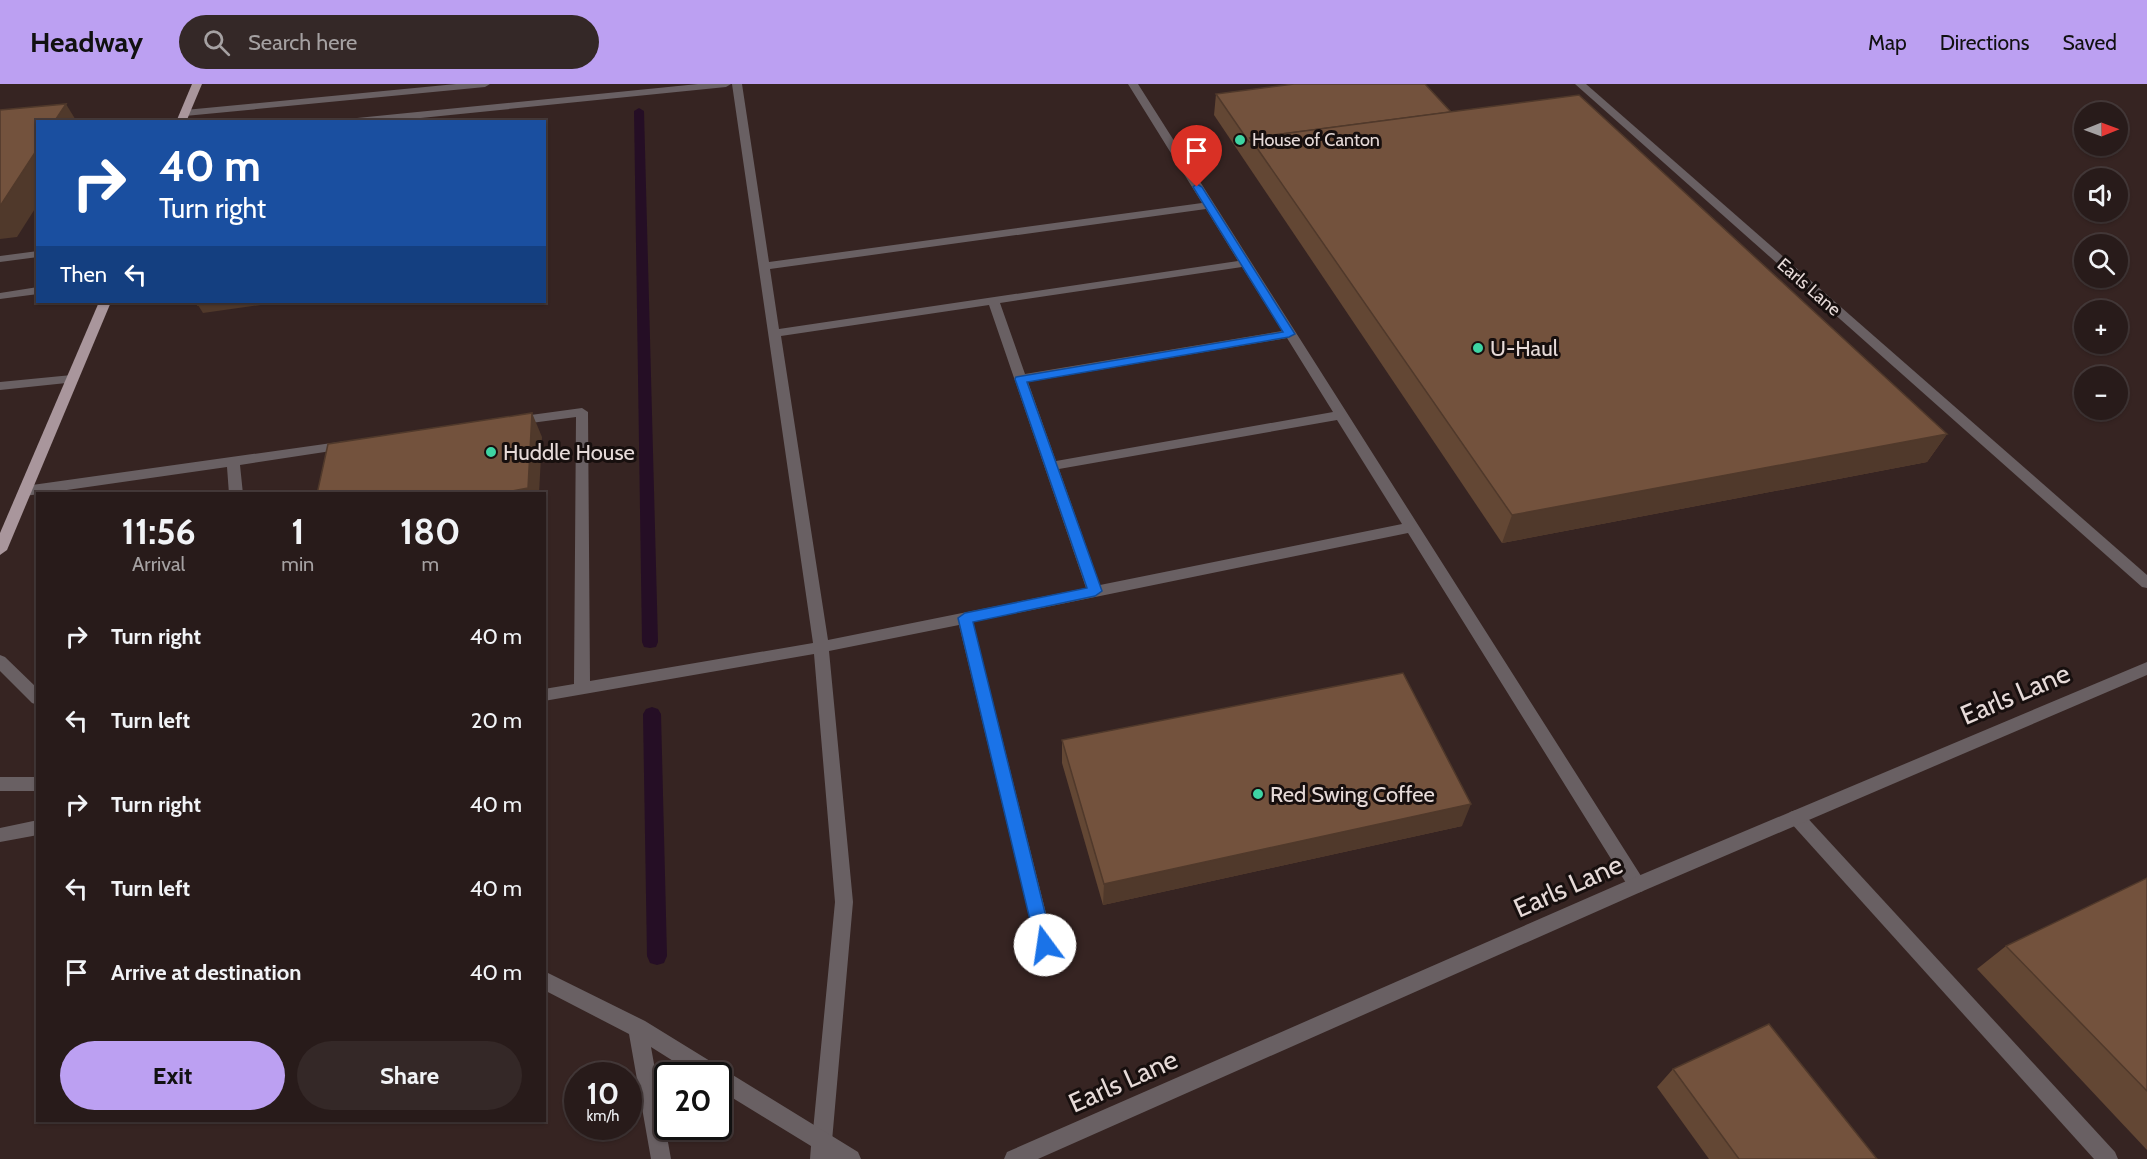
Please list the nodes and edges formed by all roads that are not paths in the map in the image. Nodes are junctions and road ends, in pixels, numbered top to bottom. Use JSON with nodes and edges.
{"nodes":[{"id":1,"x":197,"y":84,"type":"edge"},
{"id":2,"x":485,"y":84,"type":"edge"},
{"id":3,"x":726,"y":84,"type":"edge"},
{"id":4,"x":737,"y":84,"type":"edge"},
{"id":5,"x":1133,"y":84,"type":"edge"},
{"id":6,"x":1580,"y":84,"type":"edge"},
{"id":7,"x":183,"y":117,"type":"edge"},
{"id":8,"x":367,"y":120,"type":"edge"},
{"id":9,"x":1209,"y":205,"type":"junction"},
{"id":10,"x":36,"y":254,"type":"edge"},
{"id":11,"x":0,"y":259,"type":"edge"},
{"id":12,"x":1245,"y":263,"type":"junction"},
{"id":13,"x":764,"y":266,"type":"junction"},
{"id":14,"x":36,"y":290,"type":"edge"},
{"id":15,"x":17,"y":293,"type":"junction"},
{"id":16,"x":0,"y":296,"type":"edge"},
{"id":17,"x":993,"y":300,"type":"junction"},
{"id":18,"x":0,"y":302,"type":"edge"},
{"id":19,"x":105,"y":303,"type":"edge"},
{"id":20,"x":774,"y":333,"type":"junction"},
{"id":21,"x":1289,"y":334,"type":"junction"},
{"id":22,"x":72,"y":379,"type":"junction"},
{"id":23,"x":1020,"y":379,"type":"junction"},
{"id":24,"x":0,"y":386,"type":"edge"},
{"id":25,"x":1341,"y":415,"type":"junction"},
{"id":26,"x":500,"y":424,"type":"edge"},
{"id":27,"x":361,"y":443,"type":"edge"},
{"id":28,"x":232,"y":461,"type":"junction"},
{"id":29,"x":1051,"y":466,"type":"junction"},
{"id":30,"x":26,"y":490,"type":"junction"},
{"id":31,"x":236,"y":492,"type":"edge"},
{"id":32,"x":1411,"y":527,"type":"junction"},
{"id":33,"x":0,"y":550,"type":"edge"},
{"id":34,"x":2147,"y":583,"type":"edge"},
{"id":35,"x":1095,"y":591,"type":"junction"},
{"id":36,"x":965,"y":618,"type":"junction"},
{"id":37,"x":820,"y":647,"type":"junction"},
{"id":38,"x":0,"y":661,"type":"edge"},
{"id":39,"x":2147,"y":668,"type":"edge"},
{"id":40,"x":582,"y":689,"type":"junction"},
{"id":41,"x":546,"y":695,"type":"edge"},
{"id":42,"x":36,"y":697,"type":"edge"},
{"id":43,"x":0,"y":784,"type":"edge"},
{"id":44,"x":36,"y":784,"type":"edge"},
{"id":45,"x":1796,"y":817,"type":"junction"},
{"id":46,"x":36,"y":827,"type":"edge"},
{"id":47,"x":0,"y":835,"type":"edge"},
{"id":48,"x":1637,"y":885,"type":"junction"},
{"id":49,"x":1045,"y":945,"type":"dead end"},
{"id":50,"x":546,"y":981,"type":"edge"},
{"id":51,"x":638,"y":1028,"type":"junction"},
{"id":52,"x":694,"y":1062,"type":"edge"},
{"id":53,"x":732,"y":1087,"type":"edge"},
{"id":54,"x":821,"y":1150,"type":"edge"},
{"id":55,"x":661,"y":1159,"type":"edge"},
{"id":56,"x":850,"y":1159,"type":"edge"},
{"id":57,"x":1014,"y":1159,"type":"edge"},
{"id":58,"x":2108,"y":1159,"type":"edge"}],
"edges":[{"from":1,"to":7,"type":"main road"},
{"from":2,"to":7,"type":"street"},
{"from":3,"to":8,"type":"street"},
{"from":4,"to":13,"type":"street"},
{"from":5,"to":9,"type":"street"},
{"from":6,"to":34,"type":"street","name":"Earls Lane"},
{"from":9,"to":12,"type":"street"},
{"from":9,"to":13,"type":"street"},
{"from":10,"to":11,"type":"street"},
{"from":12,"to":17,"type":"street"},
{"from":12,"to":21,"type":"street"},
{"from":13,"to":20,"type":"street"},
{"from":14,"to":15,"type":"street"},
{"from":15,"to":16,"type":"street"},
{"from":15,"to":18,"type":"street"},
{"from":17,"to":20,"type":"street"},
{"from":17,"to":23,"type":"street"},
{"from":19,"to":22,"type":"main road"},
{"from":20,"to":37,"type":"street"},
{"from":21,"to":23,"type":"street"},
{"from":21,"to":25,"type":"street"},
{"from":22,"to":24,"type":"street"},
{"from":22,"to":30,"type":"main road"},
{"from":23,"to":29,"type":"street"},
{"from":25,"to":29,"type":"street"},
{"from":25,"to":32,"type":"street"},
{"from":26,"to":40,"type":"street"},
{"from":27,"to":28,"type":"street"},
{"from":28,"to":30,"type":"street"},
{"from":28,"to":31,"type":"street"},
{"from":29,"to":35,"type":"street"},
{"from":30,"to":33,"type":"main road"},
{"from":32,"to":35,"type":"street"},
{"from":32,"to":48,"type":"street"},
{"from":35,"to":36,"type":"street"},
{"from":36,"to":37,"type":"street"},
{"from":36,"to":49,"type":"street"},
{"from":37,"to":40,"type":"street"},
{"from":37,"to":54,"type":"street"},
{"from":38,"to":42,"type":"street"},
{"from":39,"to":45,"type":"street","name":"Earls Lane"},
{"from":40,"to":41,"type":"street"},
{"from":43,"to":44,"type":"street"},
{"from":45,"to":48,"type":"street","name":"Earls Lane"},
{"from":45,"to":58,"type":"street"},
{"from":46,"to":47,"type":"street"},
{"from":48,"to":57,"type":"street","name":"Earls Lane"},
{"from":50,"to":51,"type":"street"},
{"from":51,"to":52,"type":"street"},
{"from":51,"to":55,"type":"street"},
{"from":53,"to":54,"type":"street"},
{"from":54,"to":56,"type":"street"}]}
